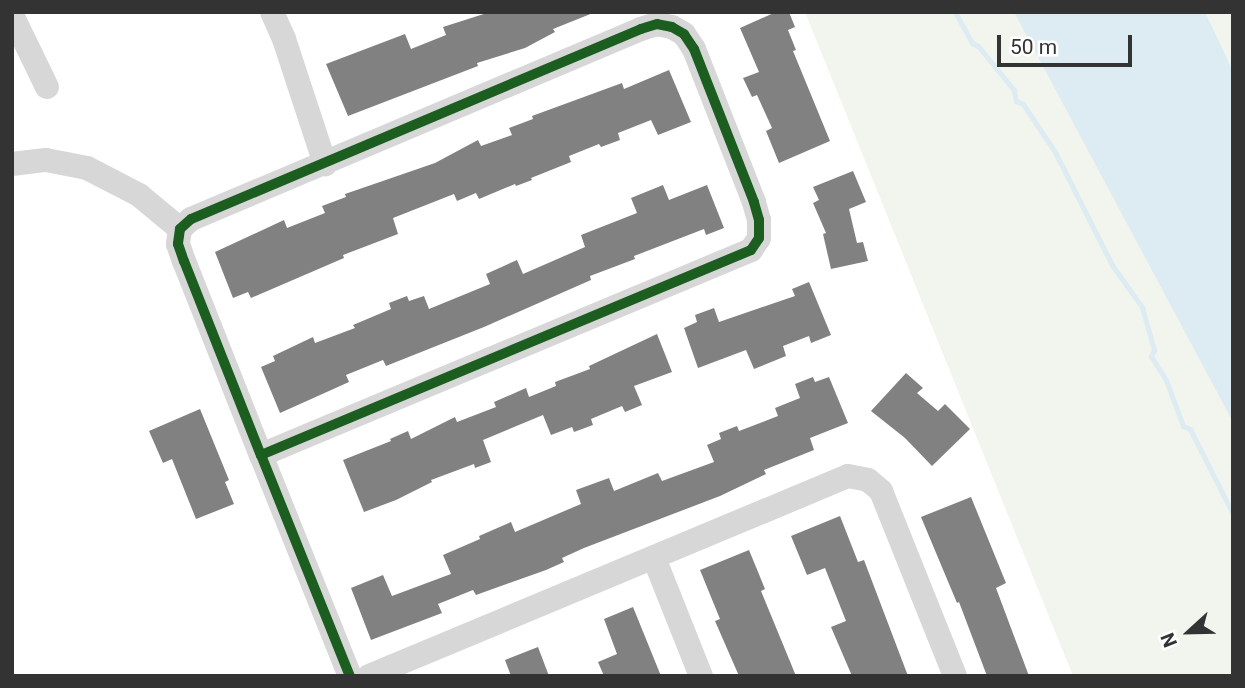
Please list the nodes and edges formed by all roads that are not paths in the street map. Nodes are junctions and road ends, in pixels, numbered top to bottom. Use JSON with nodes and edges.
{"nodes":[{"id":1,"x":272,"y":12,"type":"edge"},
{"id":2,"x":12,"y":15,"type":"edge"},
{"id":3,"x":47,"y":88,"type":"dead end"},
{"id":4,"x":12,"y":164,"type":"edge"},
{"id":5,"x":325,"y":164,"type":"junction"},
{"id":6,"x":180,"y":229,"type":"junction"},
{"id":7,"x":261,"y":455,"type":"junction"},
{"id":8,"x":653,"y":558,"type":"junction"},
{"id":9,"x":350,"y":676,"type":"edge"},
{"id":10,"x":369,"y":676,"type":"edge"},
{"id":11,"x":701,"y":676,"type":"edge"},
{"id":12,"x":955,"y":676,"type":"edge"}],
"edges":[{"from":1,"to":5,"type":"street"},
{"from":2,"to":3,"type":"street"},
{"from":4,"to":6,"type":"street"},
{"from":5,"to":6,"type":"street"},
{"from":5,"to":7,"type":"street"},
{"from":6,"to":7,"type":"street"},
{"from":7,"to":9,"type":"street"},
{"from":8,"to":10,"type":"street"},
{"from":8,"to":11,"type":"street"},
{"from":8,"to":12,"type":"street"}]}
